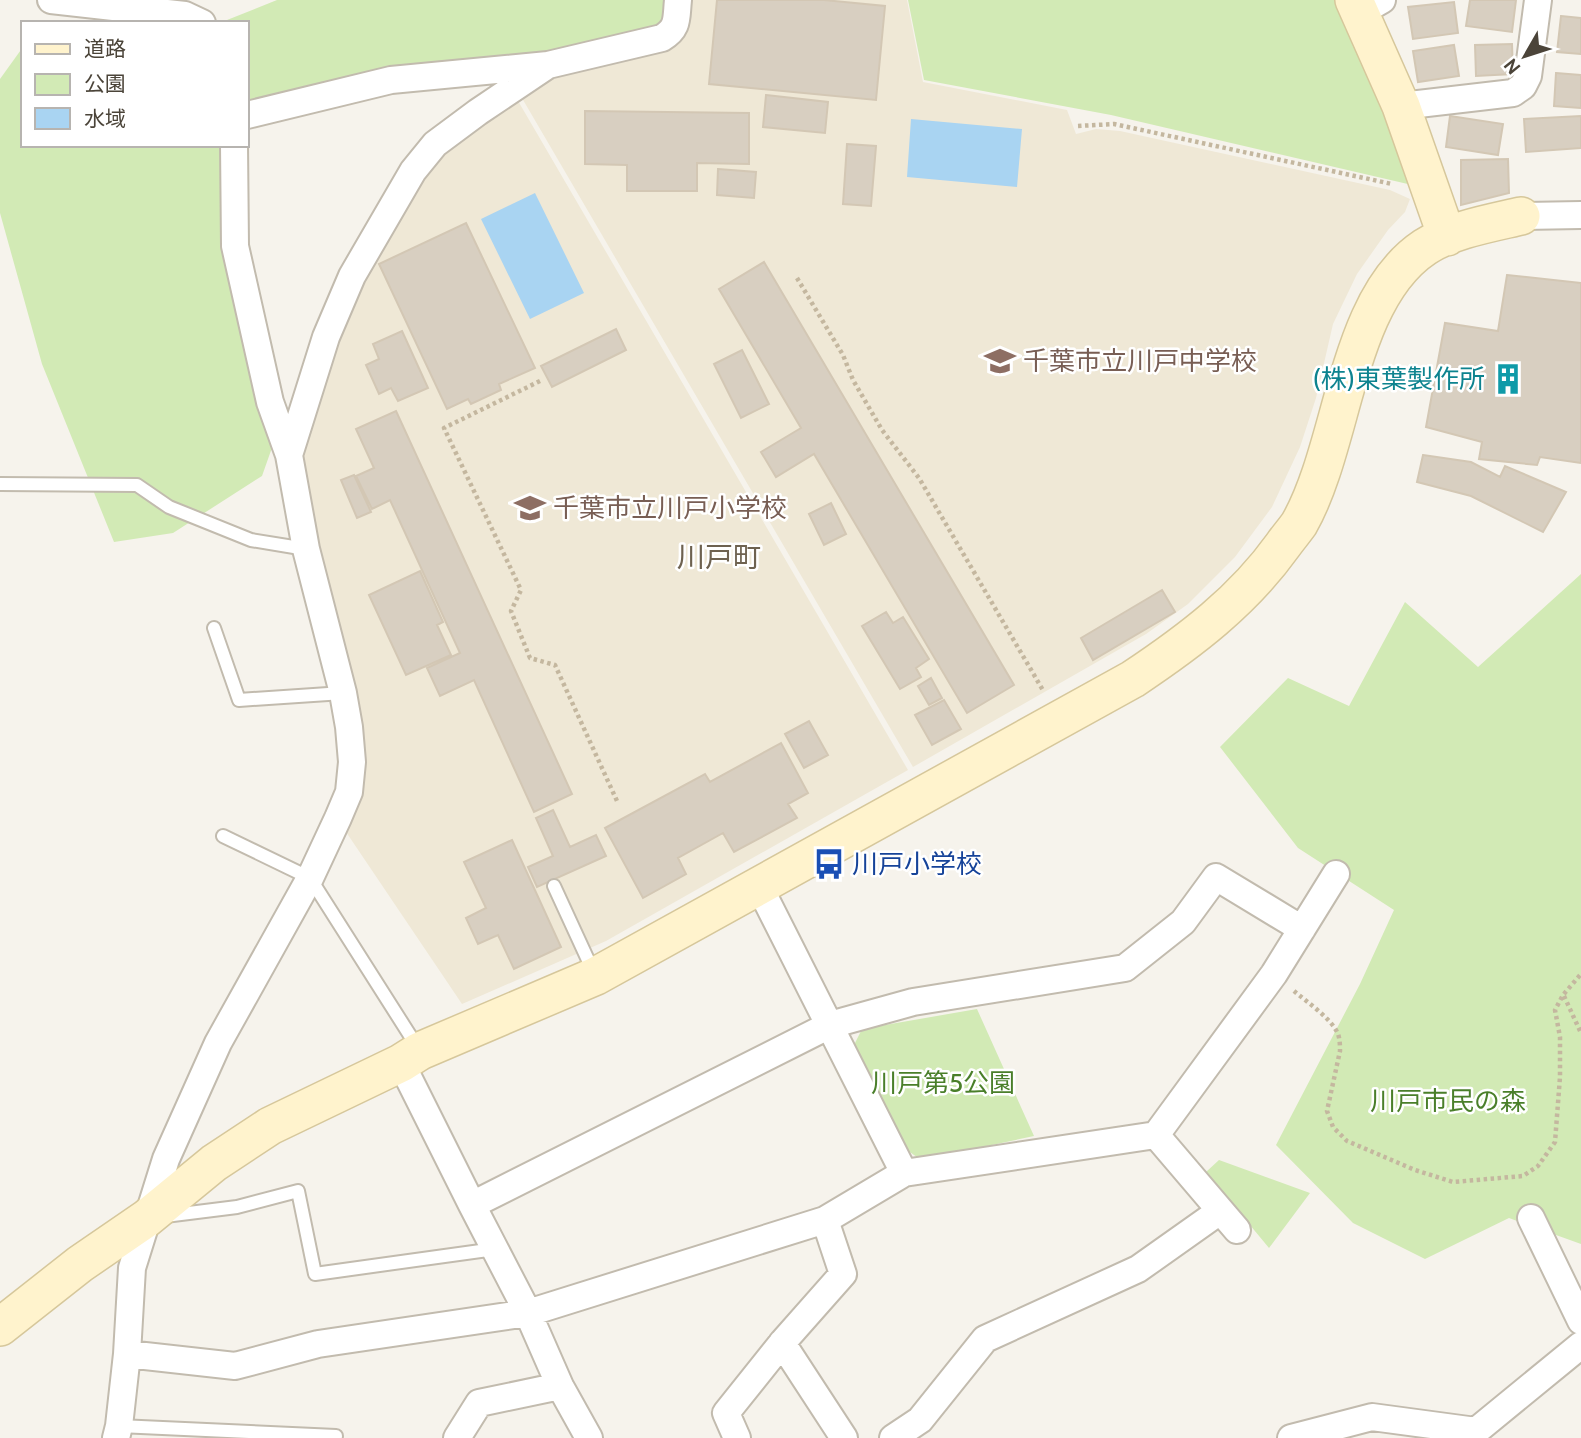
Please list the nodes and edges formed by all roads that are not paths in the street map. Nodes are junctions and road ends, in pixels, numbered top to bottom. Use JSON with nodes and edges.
{"nodes":[{"id":1,"x":51,"y":0,"type":"edge"},
{"id":2,"x":678,"y":0,"type":"edge"},
{"id":3,"x":1538,"y":0,"type":"edge"},
{"id":4,"x":1366,"y":4,"type":"edge"},
{"id":5,"x":191,"y":13,"type":"edge"},
{"id":6,"x":548,"y":65,"type":"junction"},
{"id":7,"x":1401,"y":106,"type":"junction"},
{"id":8,"x":248,"y":115,"type":"edge"},
{"id":9,"x":234,"y":147,"type":"edge"},
{"id":10,"x":1581,"y":215,"type":"edge"},
{"id":11,"x":1521,"y":216,"type":"joint"},
{"id":12,"x":1447,"y":237,"type":"junction"},
{"id":13,"x":289,"y":455,"type":"junction"},
{"id":14,"x":0,"y":484,"type":"edge"},
{"id":15,"x":306,"y":549,"type":"junction"},
{"id":16,"x":214,"y":628,"type":"dead end"},
{"id":17,"x":342,"y":693,"type":"junction"},
{"id":18,"x":223,"y":836,"type":"dead end"},
{"id":19,"x":1336,"y":874,"type":"dead end"},
{"id":20,"x":310,"y":878,"type":"junction"},
{"id":21,"x":554,"y":886,"type":"dead end"},
{"id":22,"x":759,"y":886,"type":"junction"},
{"id":23,"x":1302,"y":929,"type":"junction"},
{"id":24,"x":596,"y":976,"type":"junction"},
{"id":25,"x":830,"y":1025,"type":"junction"},
{"id":26,"x":411,"y":1057,"type":"junction"},
{"id":27,"x":1156,"y":1135,"type":"junction"},
{"id":28,"x":904,"y":1172,"type":"junction"},
{"id":29,"x":472,"y":1205,"type":"junction"},
{"id":30,"x":147,"y":1218,"type":"junction"},
{"id":31,"x":1531,"y":1218,"type":"dead end"},
{"id":32,"x":825,"y":1220,"type":"junction"},
{"id":33,"x":495,"y":1249,"type":"junction"},
{"id":34,"x":528,"y":1313,"type":"junction"},
{"id":35,"x":1581,"y":1321,"type":"edge"},
{"id":36,"x":0,"y":1327,"type":"edge"},
{"id":37,"x":782,"y":1343,"type":"junction"},
{"id":38,"x":1581,"y":1345,"type":"edge"},
{"id":39,"x":127,"y":1353,"type":"junction"},
{"id":40,"x":560,"y":1386,"type":"junction"},
{"id":41,"x":1343,"y":1431,"type":"edge"},
{"id":42,"x":118,"y":1432,"type":"edge"},
{"id":43,"x":1477,"y":1434,"type":"edge"},
{"id":44,"x":336,"y":1436,"type":"edge"},
{"id":45,"x":457,"y":1438,"type":"edge"},
{"id":46,"x":589,"y":1438,"type":"edge"},
{"id":47,"x":737,"y":1438,"type":"edge"},
{"id":48,"x":844,"y":1438,"type":"edge"},
{"id":49,"x":893,"y":1438,"type":"edge"},
{"id":50,"x":1291,"y":1438,"type":"edge"}],
"edges":[{"from":1,"to":5,"type":"street"},
{"from":2,"to":6,"type":"street"},
{"from":3,"to":7,"type":"street"},
{"from":4,"to":7,"type":"street"},
{"from":6,"to":8,"type":"street"},
{"from":6,"to":13,"type":"street"},
{"from":7,"to":12,"type":"street"},
{"from":9,"to":13,"type":"street"},
{"from":10,"to":11,"type":"street"},
{"from":11,"to":12,"type":"street"},
{"from":12,"to":22,"type":"street"},
{"from":13,"to":15,"type":"street"},
{"from":14,"to":15,"type":"lane"},
{"from":15,"to":17,"type":"street"},
{"from":16,"to":17,"type":"lane"},
{"from":17,"to":20,"type":"street"},
{"from":18,"to":20,"type":"lane"},
{"from":19,"to":23,"type":"street"},
{"from":20,"to":26,"type":"lane"},
{"from":20,"to":30,"type":"street"},
{"from":21,"to":24,"type":"lane"},
{"from":22,"to":24,"type":"street"},
{"from":22,"to":25,"type":"street"},
{"from":23,"to":25,"type":"street"},
{"from":23,"to":27,"type":"street"},
{"from":24,"to":26,"type":"street"},
{"from":25,"to":28,"type":"street"},
{"from":25,"to":29,"type":"street"},
{"from":26,"to":29,"type":"street"},
{"from":26,"to":30,"type":"street"},
{"from":27,"to":28,"type":"street"},
{"from":27,"to":49,"type":"street"},
{"from":28,"to":32,"type":"street"},
{"from":29,"to":33,"type":"street"},
{"from":30,"to":33,"type":"lane"},
{"from":30,"to":36,"type":"street"},
{"from":30,"to":39,"type":"street"},
{"from":31,"to":35,"type":"street"},
{"from":32,"to":34,"type":"street"},
{"from":32,"to":37,"type":"street"},
{"from":33,"to":34,"type":"street"},
{"from":34,"to":39,"type":"street"},
{"from":34,"to":40,"type":"street"},
{"from":37,"to":47,"type":"street"},
{"from":37,"to":48,"type":"street"},
{"from":38,"to":43,"type":"street"},
{"from":39,"to":42,"type":"street"},
{"from":40,"to":45,"type":"street"},
{"from":40,"to":46,"type":"street"},
{"from":41,"to":43,"type":"street"},
{"from":41,"to":50,"type":"street"},
{"from":42,"to":44,"type":"lane"}]}
